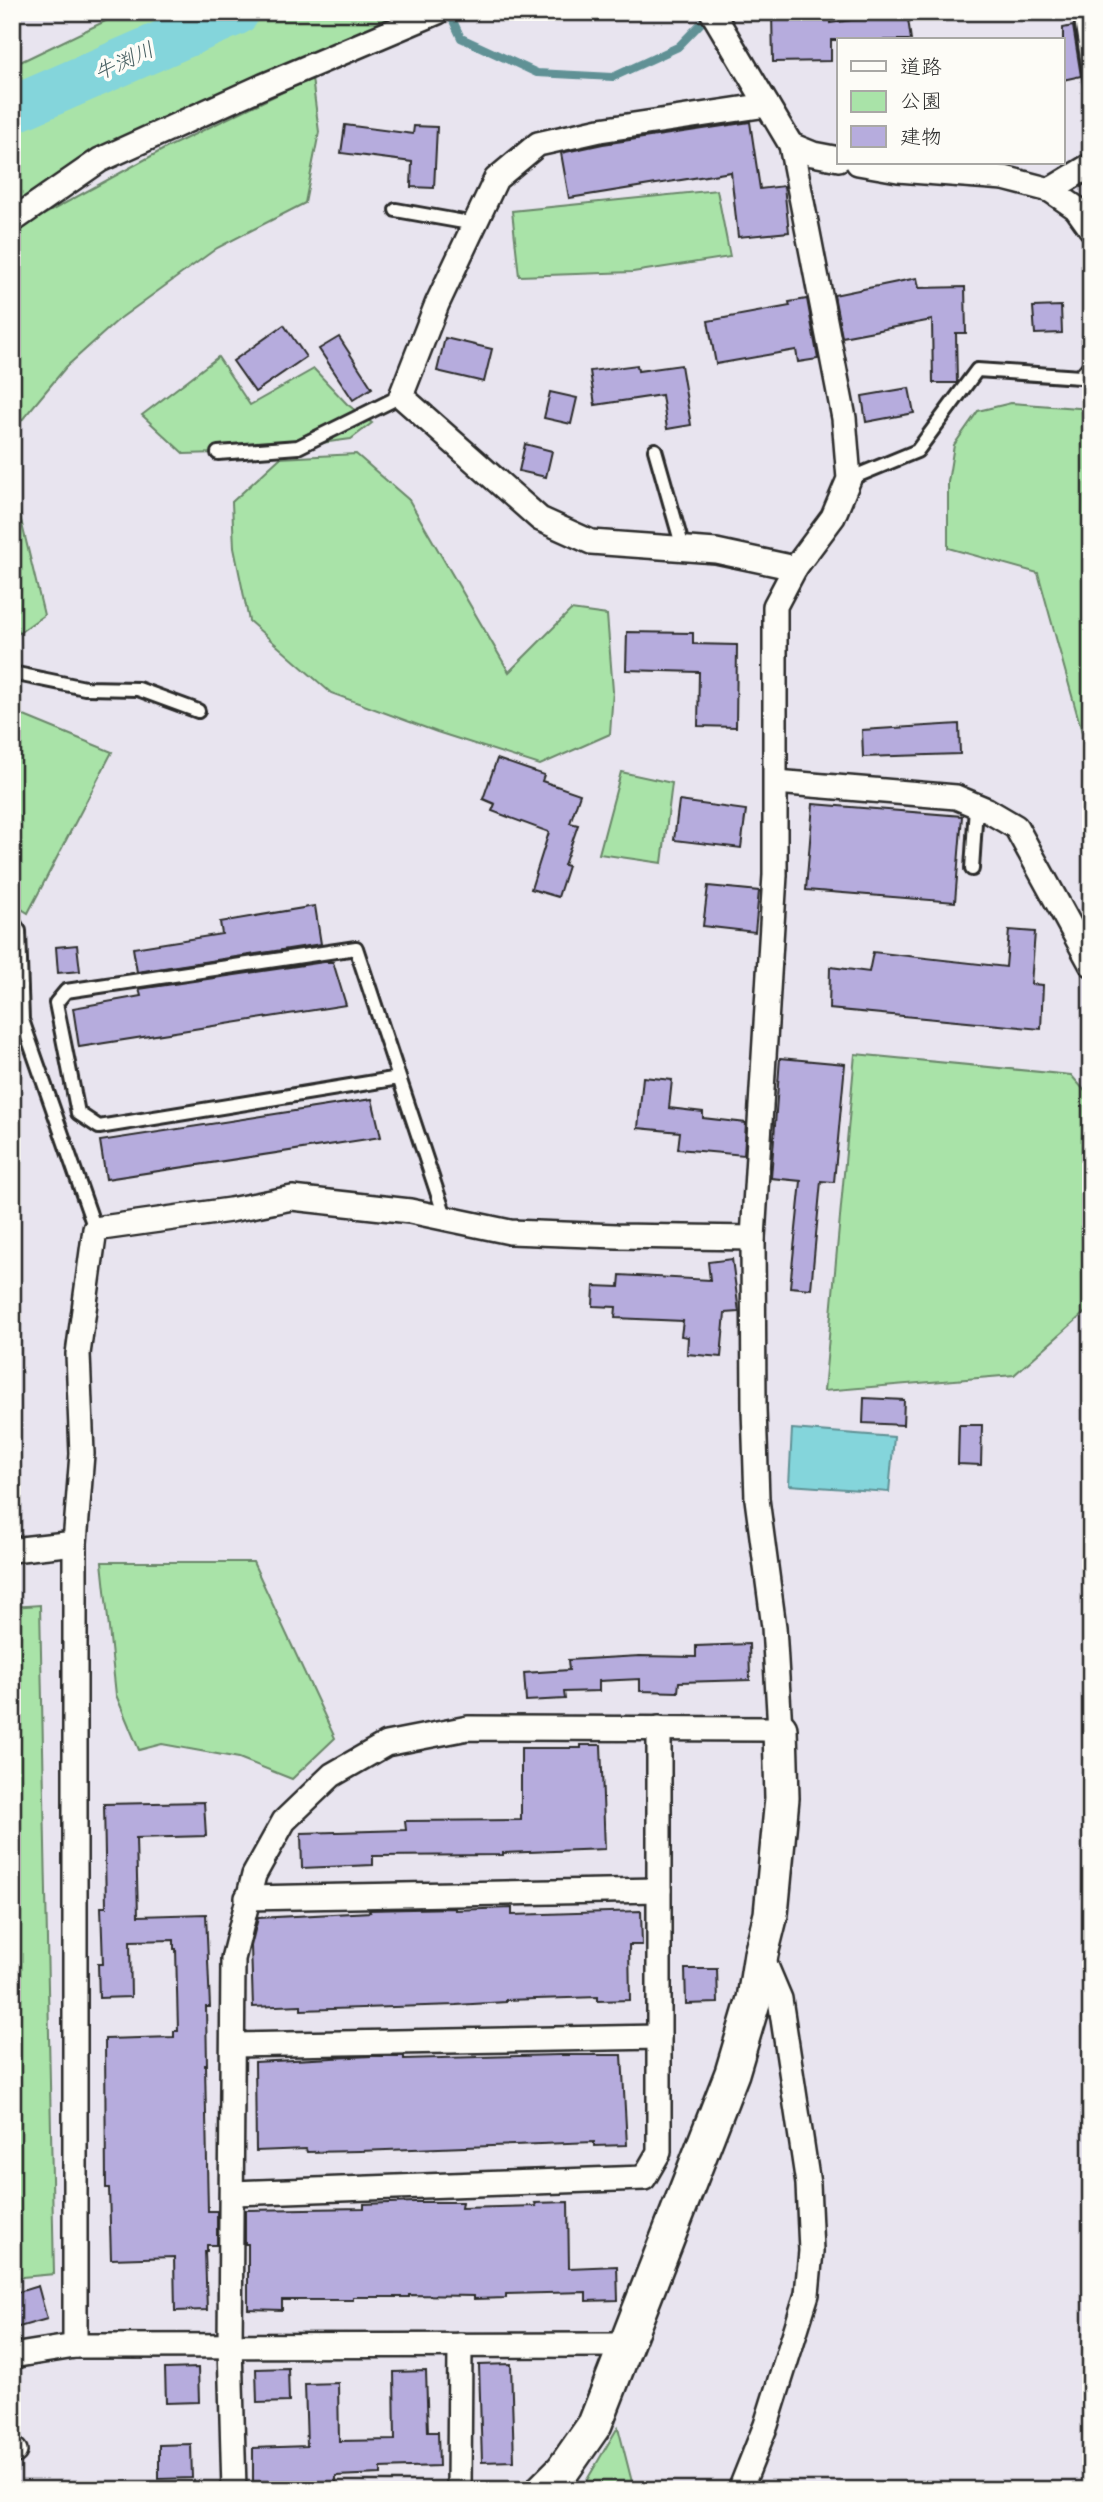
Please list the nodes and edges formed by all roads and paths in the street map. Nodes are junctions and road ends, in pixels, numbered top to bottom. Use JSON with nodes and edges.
{"nodes":[{"id":1,"x":438,"y":12,"type":"edge"},
{"id":2,"x":1080,"y":12,"type":"edge"},
{"id":3,"x":717,"y":22,"type":"edge"},
{"id":4,"x":1091,"y":84,"type":"edge"},
{"id":5,"x":767,"y":106,"type":"junction"},
{"id":6,"x":791,"y":145,"type":"junction"},
{"id":7,"x":837,"y":159,"type":"edge"},
{"id":8,"x":864,"y":164,"type":"edge"},
{"id":9,"x":1091,"y":165,"type":"edge"},
{"id":10,"x":989,"y":170,"type":"edge"},
{"id":11,"x":1050,"y":191,"type":"junction"},
{"id":12,"x":397,"y":209,"type":"dead end"},
{"id":13,"x":12,"y":221,"type":"edge"},
{"id":14,"x":475,"y":224,"type":"junction"},
{"id":15,"x":1091,"y":229,"type":"edge"},
{"id":16,"x":1089,"y":368,"type":"edge"},
{"id":17,"x":401,"y":396,"type":"junction"},
{"id":18,"x":655,"y":450,"type":"dead end"},
{"id":19,"x":218,"y":453,"type":"dead end"},
{"id":20,"x":849,"y":479,"type":"junction"},
{"id":21,"x":683,"y":548,"type":"junction"},
{"id":22,"x":795,"y":568,"type":"junction"},
{"id":23,"x":12,"y":673,"type":"edge"},
{"id":24,"x":198,"y":710,"type":"dead end"},
{"id":25,"x":776,"y":782,"type":"junction"},
{"id":26,"x":976,"y":806,"type":"junction"},
{"id":27,"x":972,"y":869,"type":"dead end"},
{"id":28,"x":12,"y":921,"type":"edge"},
{"id":29,"x":1091,"y":964,"type":"edge"},
{"id":30,"x":399,"y":1078,"type":"junction"},
{"id":31,"x":446,"y":1219,"type":"junction"},
{"id":32,"x":95,"y":1229,"type":"junction"},
{"id":33,"x":753,"y":1238,"type":"junction"},
{"id":34,"x":75,"y":1543,"type":"junction"},
{"id":35,"x":12,"y":1550,"type":"edge"},
{"id":36,"x":659,"y":1728,"type":"junction"},
{"id":37,"x":780,"y":1729,"type":"junction"},
{"id":38,"x":659,"y":1890,"type":"junction"},
{"id":39,"x":247,"y":1898,"type":"junction"},
{"id":40,"x":761,"y":1954,"type":"junction"},
{"id":41,"x":659,"y":2037,"type":"junction"},
{"id":42,"x":233,"y":2045,"type":"junction"},
{"id":43,"x":233,"y":2193,"type":"junction"},
{"id":44,"x":627,"y":2345,"type":"junction"},
{"id":45,"x":75,"y":2346,"type":"junction"},
{"id":46,"x":230,"y":2346,"type":"junction"},
{"id":47,"x":460,"y":2346,"type":"junction"},
{"id":48,"x":12,"y":2356,"type":"edge"},
{"id":49,"x":234,"y":2490,"type":"edge"},
{"id":50,"x":459,"y":2490,"type":"edge"},
{"id":51,"x":543,"y":2490,"type":"edge"},
{"id":52,"x":740,"y":2490,"type":"edge"}],
"edges":[{"from":1,"to":13,"type":"street"},
{"from":2,"to":4,"type":"lane"},
{"from":3,"to":5,"type":"street"},
{"from":5,"to":6,"type":"street"},
{"from":5,"to":14,"type":"street"},
{"from":6,"to":7,"type":"street"},
{"from":6,"to":20,"type":"street"},
{"from":8,"to":10,"type":"street"},
{"from":9,"to":11,"type":"street"},
{"from":10,"to":11,"type":"street"},
{"from":11,"to":15,"type":"street"},
{"from":12,"to":14,"type":"lane"},
{"from":14,"to":17,"type":"street"},
{"from":16,"to":20,"type":"lane"},
{"from":17,"to":19,"type":"lane"},
{"from":17,"to":21,"type":"street"},
{"from":18,"to":21,"type":"lane"},
{"from":20,"to":22,"type":"street"},
{"from":21,"to":22,"type":"street"},
{"from":22,"to":25,"type":"street"},
{"from":23,"to":24,"type":"lane"},
{"from":25,"to":26,"type":"street"},
{"from":25,"to":33,"type":"street"},
{"from":26,"to":27,"type":"lane"},
{"from":26,"to":29,"type":"street"},
{"from":28,"to":32,"type":"lane"},
{"from":30,"to":30,"type":"lane"},
{"from":30,"to":31,"type":"lane"},
{"from":31,"to":32,"type":"street"},
{"from":31,"to":33,"type":"street"},
{"from":32,"to":34,"type":"street"},
{"from":33,"to":37,"type":"street"},
{"from":34,"to":35,"type":"street"},
{"from":34,"to":45,"type":"street"},
{"from":36,"to":37,"type":"street"},
{"from":36,"to":38,"type":"street"},
{"from":36,"to":39,"type":"street"},
{"from":37,"to":40,"type":"street"},
{"from":38,"to":39,"type":"street"},
{"from":38,"to":41,"type":"street"},
{"from":39,"to":42,"type":"street"},
{"from":40,"to":44,"type":"street"},
{"from":40,"to":52,"type":"street"},
{"from":41,"to":42,"type":"street"},
{"from":41,"to":43,"type":"street"},
{"from":42,"to":43,"type":"street"},
{"from":43,"to":46,"type":"street"},
{"from":44,"to":47,"type":"street"},
{"from":44,"to":51,"type":"street"},
{"from":45,"to":46,"type":"street"},
{"from":45,"to":48,"type":"street"},
{"from":46,"to":47,"type":"street"},
{"from":46,"to":49,"type":"street"},
{"from":47,"to":50,"type":"street"}]}
